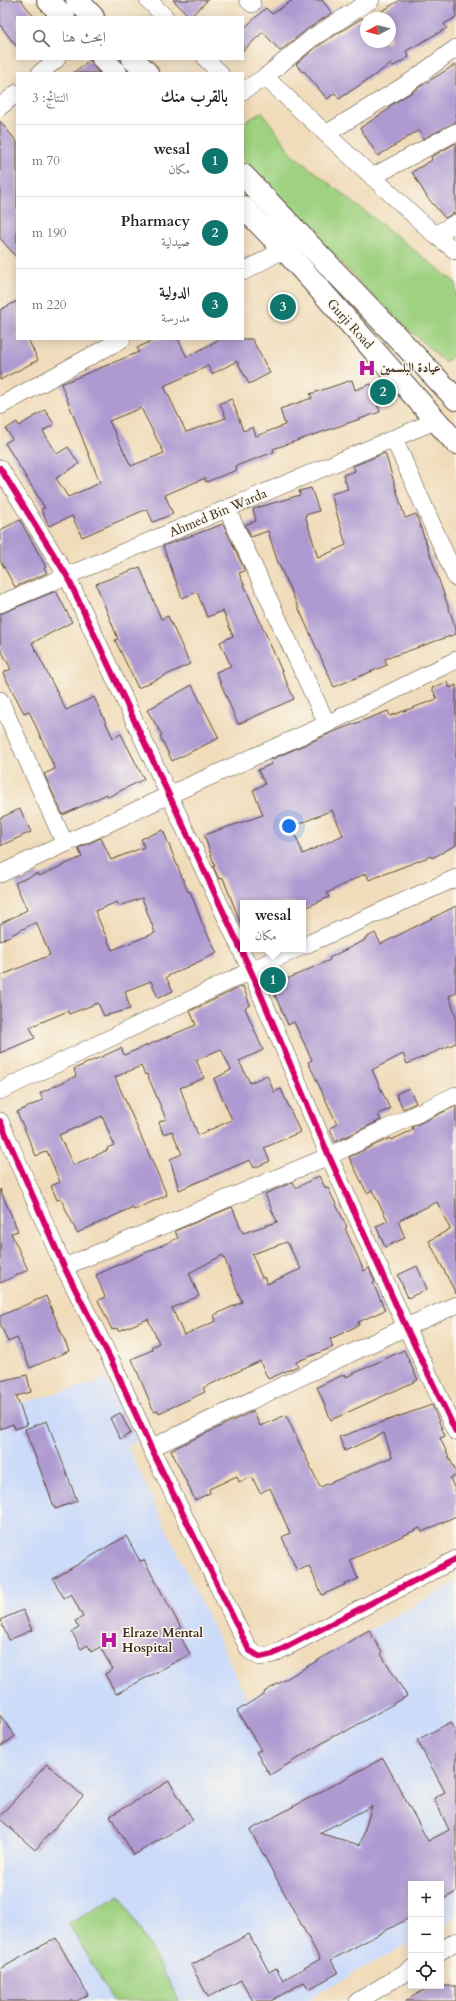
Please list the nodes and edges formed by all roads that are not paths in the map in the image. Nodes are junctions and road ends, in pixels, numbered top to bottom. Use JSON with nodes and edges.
{"nodes":[{"id":1,"x":48,"y":0,"type":"edge"},
{"id":2,"x":77,"y":0,"type":"edge"},
{"id":3,"x":148,"y":0,"type":"edge"},
{"id":4,"x":371,"y":0,"type":"edge"},
{"id":5,"x":63,"y":16,"type":"edge"},
{"id":6,"x":92,"y":16,"type":"edge"},
{"id":7,"x":164,"y":16,"type":"edge"},
{"id":8,"x":456,"y":48,"type":"edge"},
{"id":9,"x":56,"y":60,"type":"edge"},
{"id":10,"x":103,"y":60,"type":"edge"},
{"id":11,"x":134,"y":60,"type":"edge"},
{"id":12,"x":207,"y":60,"type":"edge"},
{"id":13,"x":41,"y":72,"type":"edge"},
{"id":14,"x":115,"y":72,"type":"edge"},
{"id":15,"x":146,"y":72,"type":"edge"},
{"id":16,"x":219,"y":72,"type":"edge"},
{"id":17,"x":265,"y":77,"type":"junction"},
{"id":18,"x":244,"y":90,"type":"edge"},
{"id":19,"x":16,"y":94,"type":"edge"},
{"id":20,"x":0,"y":107,"type":"edge"},
{"id":21,"x":456,"y":132,"type":"edge"},
{"id":22,"x":326,"y":134,"type":"junction"},
{"id":23,"x":244,"y":176,"type":"edge"},
{"id":24,"x":372,"y":177,"type":"junction"},
{"id":25,"x":244,"y":208,"type":"edge"},
{"id":26,"x":456,"y":223,"type":"edge"},
{"id":27,"x":435,"y":235,"type":"junction"},
{"id":28,"x":284,"y":249,"type":"junction"},
{"id":29,"x":456,"y":251,"type":"edge"},
{"id":30,"x":244,"y":271,"type":"edge"},
{"id":31,"x":120,"y":340,"type":"edge"},
{"id":32,"x":456,"y":399,"type":"edge"},
{"id":33,"x":0,"y":406,"type":"edge"},
{"id":34,"x":435,"y":421,"type":"junction"},
{"id":35,"x":394,"y":439,"type":"junction"},
{"id":36,"x":456,"y":443,"type":"edge"},
{"id":37,"x":0,"y":468,"type":"edge"},
{"id":38,"x":227,"y":509,"type":"junction"},
{"id":39,"x":67,"y":576,"type":"junction"},
{"id":40,"x":456,"y":578,"type":"edge"},
{"id":41,"x":0,"y":604,"type":"edge"},
{"id":42,"x":456,"y":660,"type":"edge"},
{"id":43,"x":0,"y":700,"type":"edge"},
{"id":44,"x":327,"y":724,"type":"junction"},
{"id":45,"x":169,"y":795,"type":"junction"},
{"id":46,"x":65,"y":844,"type":"junction"},
{"id":47,"x":0,"y":874,"type":"edge"},
{"id":48,"x":456,"y":878,"type":"edge"},
{"id":49,"x":306,"y":945,"type":"edge"},
{"id":50,"x":240,"y":948,"type":"edge"},
{"id":51,"x":242,"y":952,"type":"edge"},
{"id":52,"x":289,"y":952,"type":"edge"},
{"id":53,"x":250,"y":969,"type":"junction"},
{"id":54,"x":0,"y":1091,"type":"edge"},
{"id":55,"x":456,"y":1095,"type":"edge"},
{"id":56,"x":0,"y":1121,"type":"edge"},
{"id":57,"x":329,"y":1156,"type":"junction"},
{"id":58,"x":64,"y":1267,"type":"junction"},
{"id":59,"x":456,"y":1305,"type":"edge"},
{"id":60,"x":406,"y":1327,"type":"junction"},
{"id":61,"x":456,"y":1432,"type":"edge"},
{"id":62,"x":151,"y":1448,"type":"junction"},
{"id":63,"x":456,"y":1559,"type":"edge"},
{"id":64,"x":456,"y":1941,"type":"edge"},
{"id":65,"x":444,"y":1949,"type":"edge"},
{"id":66,"x":408,"y":1971,"type":"edge"},
{"id":67,"x":358,"y":2001,"type":"edge"}],
"edges":[{"from":1,"to":5,"type":"highway"},
{"from":2,"to":6,"type":"highway"},
{"from":3,"to":7,"type":"street"},
{"from":4,"to":17,"type":"street"},
{"from":8,"to":22,"type":"street"},
{"from":9,"to":13,"type":"street"},
{"from":10,"to":14,"type":"highway"},
{"from":11,"to":15,"type":"highway"},
{"from":12,"to":16,"type":"street"},
{"from":17,"to":18,"type":"street"},
{"from":17,"to":22,"type":"street"},
{"from":19,"to":20,"type":"street"},
{"from":21,"to":24,"type":"street"},
{"from":22,"to":24,"type":"street"},
{"from":23,"to":32,"type":"highway","name":"Gurji Road"},
{"from":24,"to":27,"type":"street"},
{"from":25,"to":28,"type":"highway","name":"Gurji Road"},
{"from":26,"to":27,"type":"street"},
{"from":27,"to":29,"type":"street"},
{"from":28,"to":30,"type":"street"},
{"from":28,"to":34,"type":"highway","name":"Gurji Road"},
{"from":31,"to":33,"type":"street"},
{"from":34,"to":35,"type":"street","name":"Ahmed Bin Warda"},
{"from":34,"to":36,"type":"highway","name":"Gurji Road"},
{"from":35,"to":38,"type":"street","name":"Ahmed Bin Warda"},
{"from":35,"to":40,"type":"street"},
{"from":37,"to":39,"type":"street"},
{"from":38,"to":39,"type":"street","name":"Ahmed Bin Warda"},
{"from":38,"to":44,"type":"street"},
{"from":39,"to":41,"type":"street","name":"Ahmed Bin Warda"},
{"from":39,"to":45,"type":"street"},
{"from":42,"to":44,"type":"street"},
{"from":43,"to":46,"type":"street"},
{"from":44,"to":45,"type":"street"},
{"from":45,"to":46,"type":"street"},
{"from":45,"to":50,"type":"street"},
{"from":46,"to":47,"type":"street"},
{"from":48,"to":49,"type":"street"},
{"from":51,"to":53,"type":"street"},
{"from":52,"to":53,"type":"street"},
{"from":53,"to":54,"type":"street"},
{"from":53,"to":57,"type":"street"},
{"from":55,"to":57,"type":"street"},
{"from":56,"to":58,"type":"street"},
{"from":57,"to":58,"type":"street"},
{"from":57,"to":60,"type":"street"},
{"from":58,"to":62,"type":"street"},
{"from":59,"to":60,"type":"street"},
{"from":60,"to":61,"type":"street"},
{"from":60,"to":62,"type":"street"},
{"from":62,"to":63,"type":"street"},
{"from":64,"to":65,"type":"street"},
{"from":66,"to":67,"type":"street"}]}
